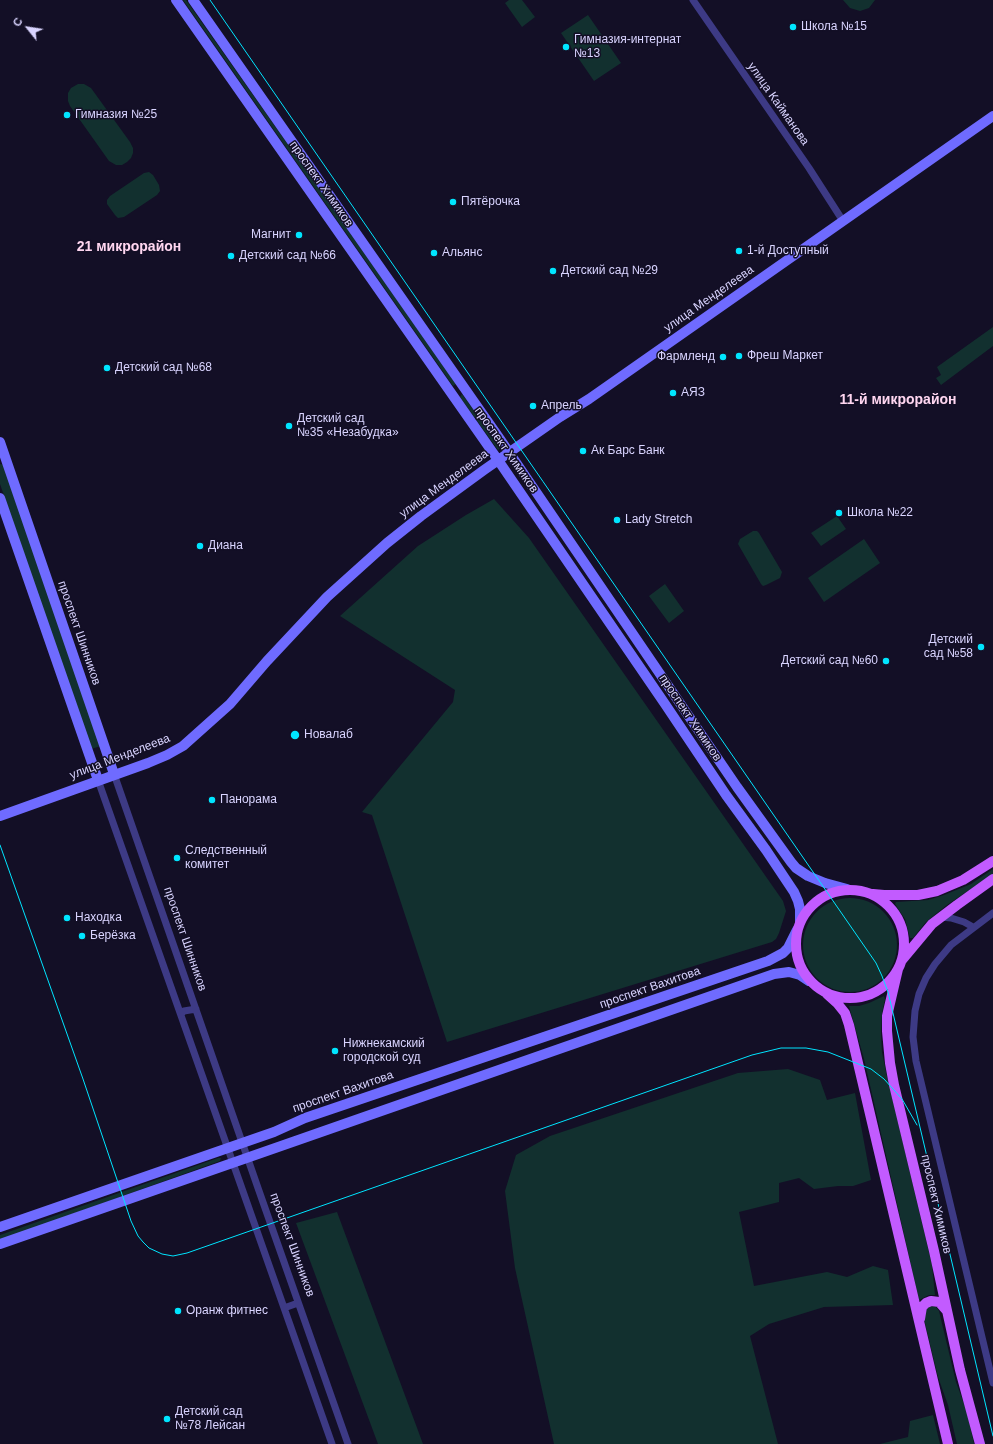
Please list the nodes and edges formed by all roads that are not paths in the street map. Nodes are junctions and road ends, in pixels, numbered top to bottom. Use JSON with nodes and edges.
{"nodes":[{"id":1,"x":176,"y":0,"type":"edge"},
{"id":2,"x":193,"y":0,"type":"edge"},
{"id":3,"x":694,"y":0,"type":"edge"},
{"id":4,"x":993,"y":116,"type":"edge"},
{"id":5,"x":843,"y":221,"type":"junction"},
{"id":6,"x":471,"y":398,"type":"junction"},
{"id":7,"x":458,"y":404,"type":"junction"},
{"id":8,"x":0,"y":442,"type":"edge"},
{"id":9,"x":509,"y":452,"type":"junction"},
{"id":10,"x":3,"y":460,"type":"edge"},
{"id":11,"x":498,"y":460,"type":"junction"},
{"id":12,"x":0,"y":498,"type":"edge"},
{"id":13,"x":602,"y":588,"type":"junction"},
{"id":14,"x":591,"y":597,"type":"junction"},
{"id":15,"x":107,"y":753,"type":"junction"},
{"id":16,"x":91,"y":759,"type":"junction"},
{"id":17,"x":114,"y":774,"type":"junction"},
{"id":18,"x":98,"y":780,"type":"junction"},
{"id":19,"x":0,"y":816,"type":"edge"},
{"id":20,"x":993,"y":861,"type":"edge"},
{"id":21,"x":993,"y":879,"type":"edge"},
{"id":22,"x":847,"y":889,"type":"junction"},
{"id":23,"x":868,"y":893,"type":"junction"},
{"id":24,"x":993,"y":913,"type":"edge"},
{"id":25,"x":941,"y":917,"type":"junction"},
{"id":26,"x":799,"y":926,"type":"junction"},
{"id":27,"x":973,"y":927,"type":"junction"},
{"id":28,"x":900,"y":964,"type":"junction"},
{"id":29,"x":809,"y":981,"type":"junction"},
{"id":30,"x":827,"y":994,"type":"junction"},
{"id":31,"x":196,"y":1009,"type":"junction"},
{"id":32,"x":181,"y":1014,"type":"junction"},
{"id":33,"x":242,"y":1142,"type":"junction"},
{"id":34,"x":227,"y":1148,"type":"junction"},
{"id":35,"x":247,"y":1158,"type":"junction"},
{"id":36,"x":233,"y":1164,"type":"junction"},
{"id":37,"x":0,"y":1227,"type":"edge"},
{"id":38,"x":0,"y":1244,"type":"edge"},
{"id":39,"x":298,"y":1303,"type":"junction"},
{"id":40,"x":284,"y":1308,"type":"junction"},
{"id":41,"x":947,"y":1311,"type":"junction"},
{"id":42,"x":920,"y":1324,"type":"junction"},
{"id":43,"x":993,"y":1383,"type":"edge"},
{"id":44,"x":332,"y":1444,"type":"edge"},
{"id":45,"x":348,"y":1444,"type":"edge"},
{"id":46,"x":948,"y":1444,"type":"edge"},
{"id":47,"x":980,"y":1444,"type":"edge"}],
"edges":[{"from":1,"to":7,"type":"main road","name":"проспект Химиков"},
{"from":2,"to":6,"type":"main road","name":"проспект Химиков"},
{"from":3,"to":5,"type":"street","name":"улица Кайманова"},
{"from":4,"to":5,"type":"main road","name":"улица Менделеева"},
{"from":5,"to":9,"type":"main road","name":"улица Менделеева"},
{"from":6,"to":7,"type":"main road"},
{"from":6,"to":9,"type":"main road","name":"проспект Химиков"},
{"from":7,"to":11,"type":"main road","name":"проспект Химиков"},
{"from":8,"to":10,"type":"main road","name":"проспект Шинников"},
{"from":9,"to":11,"type":"main road","name":"улица Менделеева"},
{"from":9,"to":13,"type":"main road","name":"проспект Химиков"},
{"from":10,"to":15,"type":"main road","name":"проспект Шинников"},
{"from":11,"to":14,"type":"main road","name":"проспект Химиков"},
{"from":11,"to":17,"type":"main road","name":"улица Менделеева"},
{"from":12,"to":16,"type":"main road"},
{"from":13,"to":14,"type":"main road"},
{"from":13,"to":22,"type":"main road","name":"проспект Химиков"},
{"from":14,"to":26,"type":"main road","name":"проспект Химиков"},
{"from":15,"to":16,"type":"main road"},
{"from":15,"to":17,"type":"main road","name":"проспект Шинников"},
{"from":16,"to":18,"type":"main road"},
{"from":17,"to":18,"type":"main road","name":"улица Менделеева"},
{"from":17,"to":31,"type":"street","name":"проспект Шинников"},
{"from":18,"to":19,"type":"main road","name":"улица Менделеева"},
{"from":18,"to":32,"type":"street"},
{"from":20,"to":23,"type":"main road","name":"проспект Вахитова"},
{"from":21,"to":25,"type":"main road"},
{"from":22,"to":23,"type":"main road","name":"проспект Вахитова"},
{"from":22,"to":26,"type":"main road","name":"проспект Вахитова"},
{"from":23,"to":28,"type":"main road","name":"проспект Вахитова"},
{"from":24,"to":27,"type":"street"},
{"from":25,"to":27,"type":"street"},
{"from":25,"to":28,"type":"main road"},
{"from":26,"to":29,"type":"main road"},
{"from":26,"to":33,"type":"main road","name":"проспект Вахитова"},
{"from":27,"to":43,"type":"street"},
{"from":28,"to":30,"type":"main road"},
{"from":28,"to":41,"type":"main road","name":"проспект Химиков"},
{"from":29,"to":30,"type":"main road"},
{"from":29,"to":35,"type":"main road"},
{"from":30,"to":42,"type":"main road"},
{"from":31,"to":32,"type":"street"},
{"from":31,"to":33,"type":"street","name":"проспект Шинников"},
{"from":32,"to":34,"type":"street"},
{"from":33,"to":34,"type":"main road","name":"проспект Вахитова"},
{"from":33,"to":35,"type":"street","name":"проспект Шинников"},
{"from":34,"to":36,"type":"street"},
{"from":34,"to":37,"type":"main road","name":"проспект Вахитова"},
{"from":35,"to":36,"type":"main road"},
{"from":35,"to":39,"type":"street","name":"проспект Шинников"},
{"from":36,"to":38,"type":"main road"},
{"from":36,"to":40,"type":"street"},
{"from":39,"to":40,"type":"street"},
{"from":39,"to":45,"type":"street","name":"проспект Шинников"},
{"from":40,"to":44,"type":"street"},
{"from":41,"to":42,"type":"main road"},
{"from":41,"to":47,"type":"main road","name":"проспект Химиков"},
{"from":42,"to":46,"type":"main road"}]}
